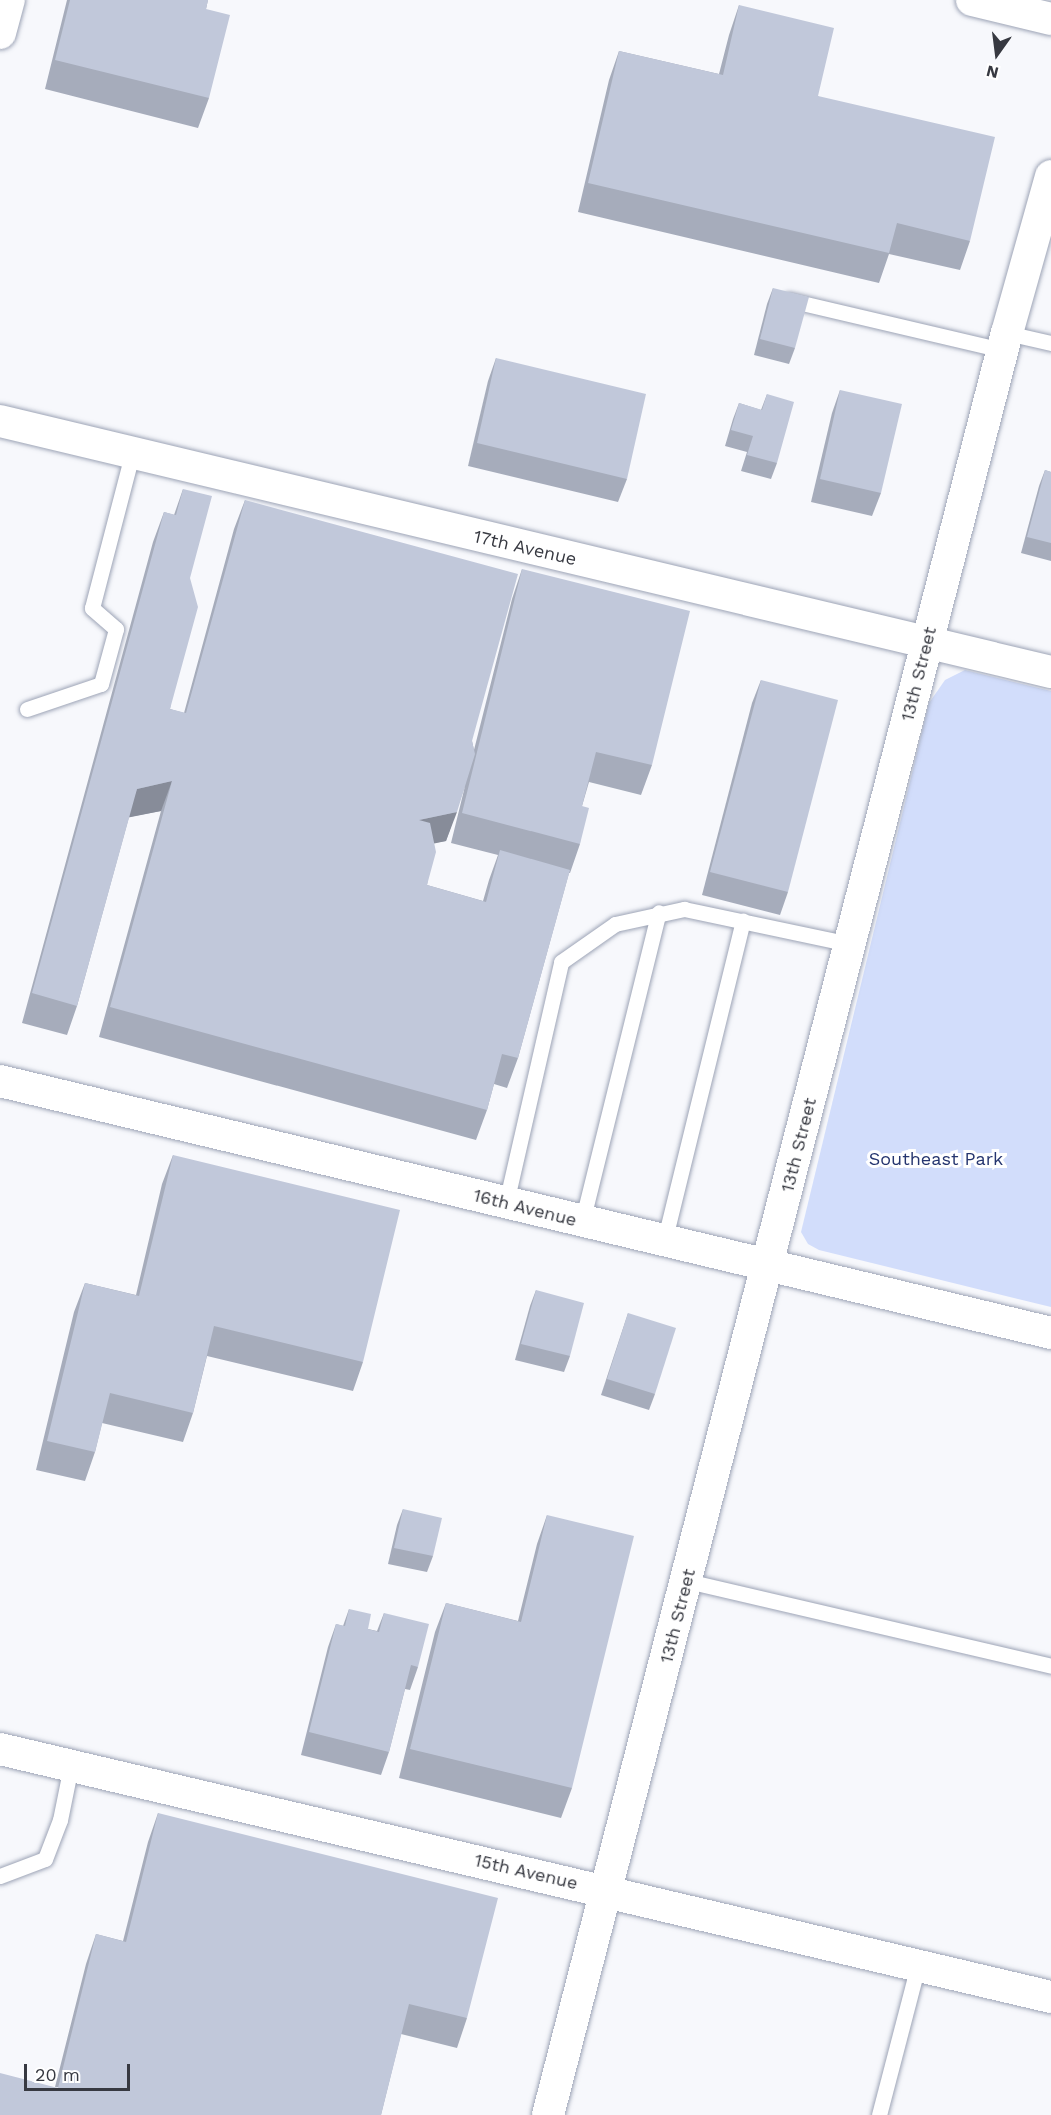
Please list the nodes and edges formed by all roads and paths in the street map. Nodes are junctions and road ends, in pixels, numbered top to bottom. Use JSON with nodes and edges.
{"nodes":[{"id":1,"x":9,"y":0,"type":"edge"},
{"id":2,"x":972,"y":0,"type":"edge"},
{"id":3,"x":1051,"y":19,"type":"edge"},
{"id":4,"x":0,"y":33,"type":"edge"},
{"id":5,"x":1051,"y":176,"type":"edge"},
{"id":6,"x":787,"y":300,"type":"edge"},
{"id":7,"x":1004,"y":341,"type":"junction"},
{"id":8,"x":1051,"y":343,"type":"edge"},
{"id":9,"x":0,"y":421,"type":"edge"},
{"id":10,"x":132,"y":454,"type":"junction"},
{"id":11,"x":927,"y":642,"type":"junction"},
{"id":12,"x":1051,"y":672,"type":"edge"},
{"id":13,"x":27,"y":709,"type":"dead end"},
{"id":14,"x":659,"y":912,"type":"junction"},
{"id":15,"x":743,"y":921,"type":"junction"},
{"id":16,"x":850,"y":944,"type":"junction"},
{"id":17,"x":0,"y":1081,"type":"edge"},
{"id":18,"x":506,"y":1203,"type":"junction"},
{"id":19,"x":582,"y":1222,"type":"junction"},
{"id":20,"x":664,"y":1242,"type":"junction"},
{"id":21,"x":768,"y":1268,"type":"junction"},
{"id":22,"x":1051,"y":1333,"type":"edge"},
{"id":23,"x":687,"y":1581,"type":"junction"},
{"id":24,"x":1051,"y":1666,"type":"edge"},
{"id":25,"x":0,"y":1749,"type":"edge"},
{"id":26,"x":71,"y":1766,"type":"junction"},
{"id":27,"x":0,"y":1876,"type":"edge"},
{"id":28,"x":608,"y":1892,"type":"junction"},
{"id":29,"x":918,"y":1965,"type":"junction"},
{"id":30,"x":1051,"y":1996,"type":"edge"},
{"id":31,"x":548,"y":2115,"type":"edge"},
{"id":32,"x":879,"y":2115,"type":"edge"}],
"edges":[{"from":1,"to":4,"type":"street"},
{"from":2,"to":3,"type":"street"},
{"from":5,"to":7,"type":"street","name":"13th Street"},
{"from":6,"to":7,"type":"lane"},
{"from":7,"to":8,"type":"lane"},
{"from":7,"to":11,"type":"street","name":"13th Street"},
{"from":9,"to":10,"type":"street","name":"17th Avenue"},
{"from":10,"to":11,"type":"street","name":"17th Avenue"},
{"from":10,"to":13,"type":"lane"},
{"from":11,"to":12,"type":"street","name":"17th Avenue"},
{"from":11,"to":16,"type":"street","name":"13th Street"},
{"from":14,"to":15,"type":"lane"},
{"from":14,"to":18,"type":"lane"},
{"from":14,"to":19,"type":"lane"},
{"from":15,"to":16,"type":"lane"},
{"from":15,"to":20,"type":"lane"},
{"from":16,"to":21,"type":"street","name":"13th Street"},
{"from":17,"to":18,"type":"street","name":"16th Avenue"},
{"from":18,"to":19,"type":"street","name":"16th Avenue"},
{"from":19,"to":20,"type":"street","name":"16th Avenue"},
{"from":20,"to":21,"type":"street","name":"16th Avenue"},
{"from":21,"to":22,"type":"street","name":"16th Avenue"},
{"from":21,"to":23,"type":"street","name":"13th Street"},
{"from":23,"to":24,"type":"lane"},
{"from":23,"to":28,"type":"street","name":"13th Street"},
{"from":25,"to":26,"type":"street","name":"15th Avenue"},
{"from":26,"to":27,"type":"lane"},
{"from":26,"to":28,"type":"street","name":"15th Avenue"},
{"from":28,"to":29,"type":"street","name":"15th Avenue"},
{"from":28,"to":31,"type":"street","name":"13th Street"},
{"from":29,"to":30,"type":"street","name":"15th Avenue"},
{"from":29,"to":32,"type":"lane"}]}
